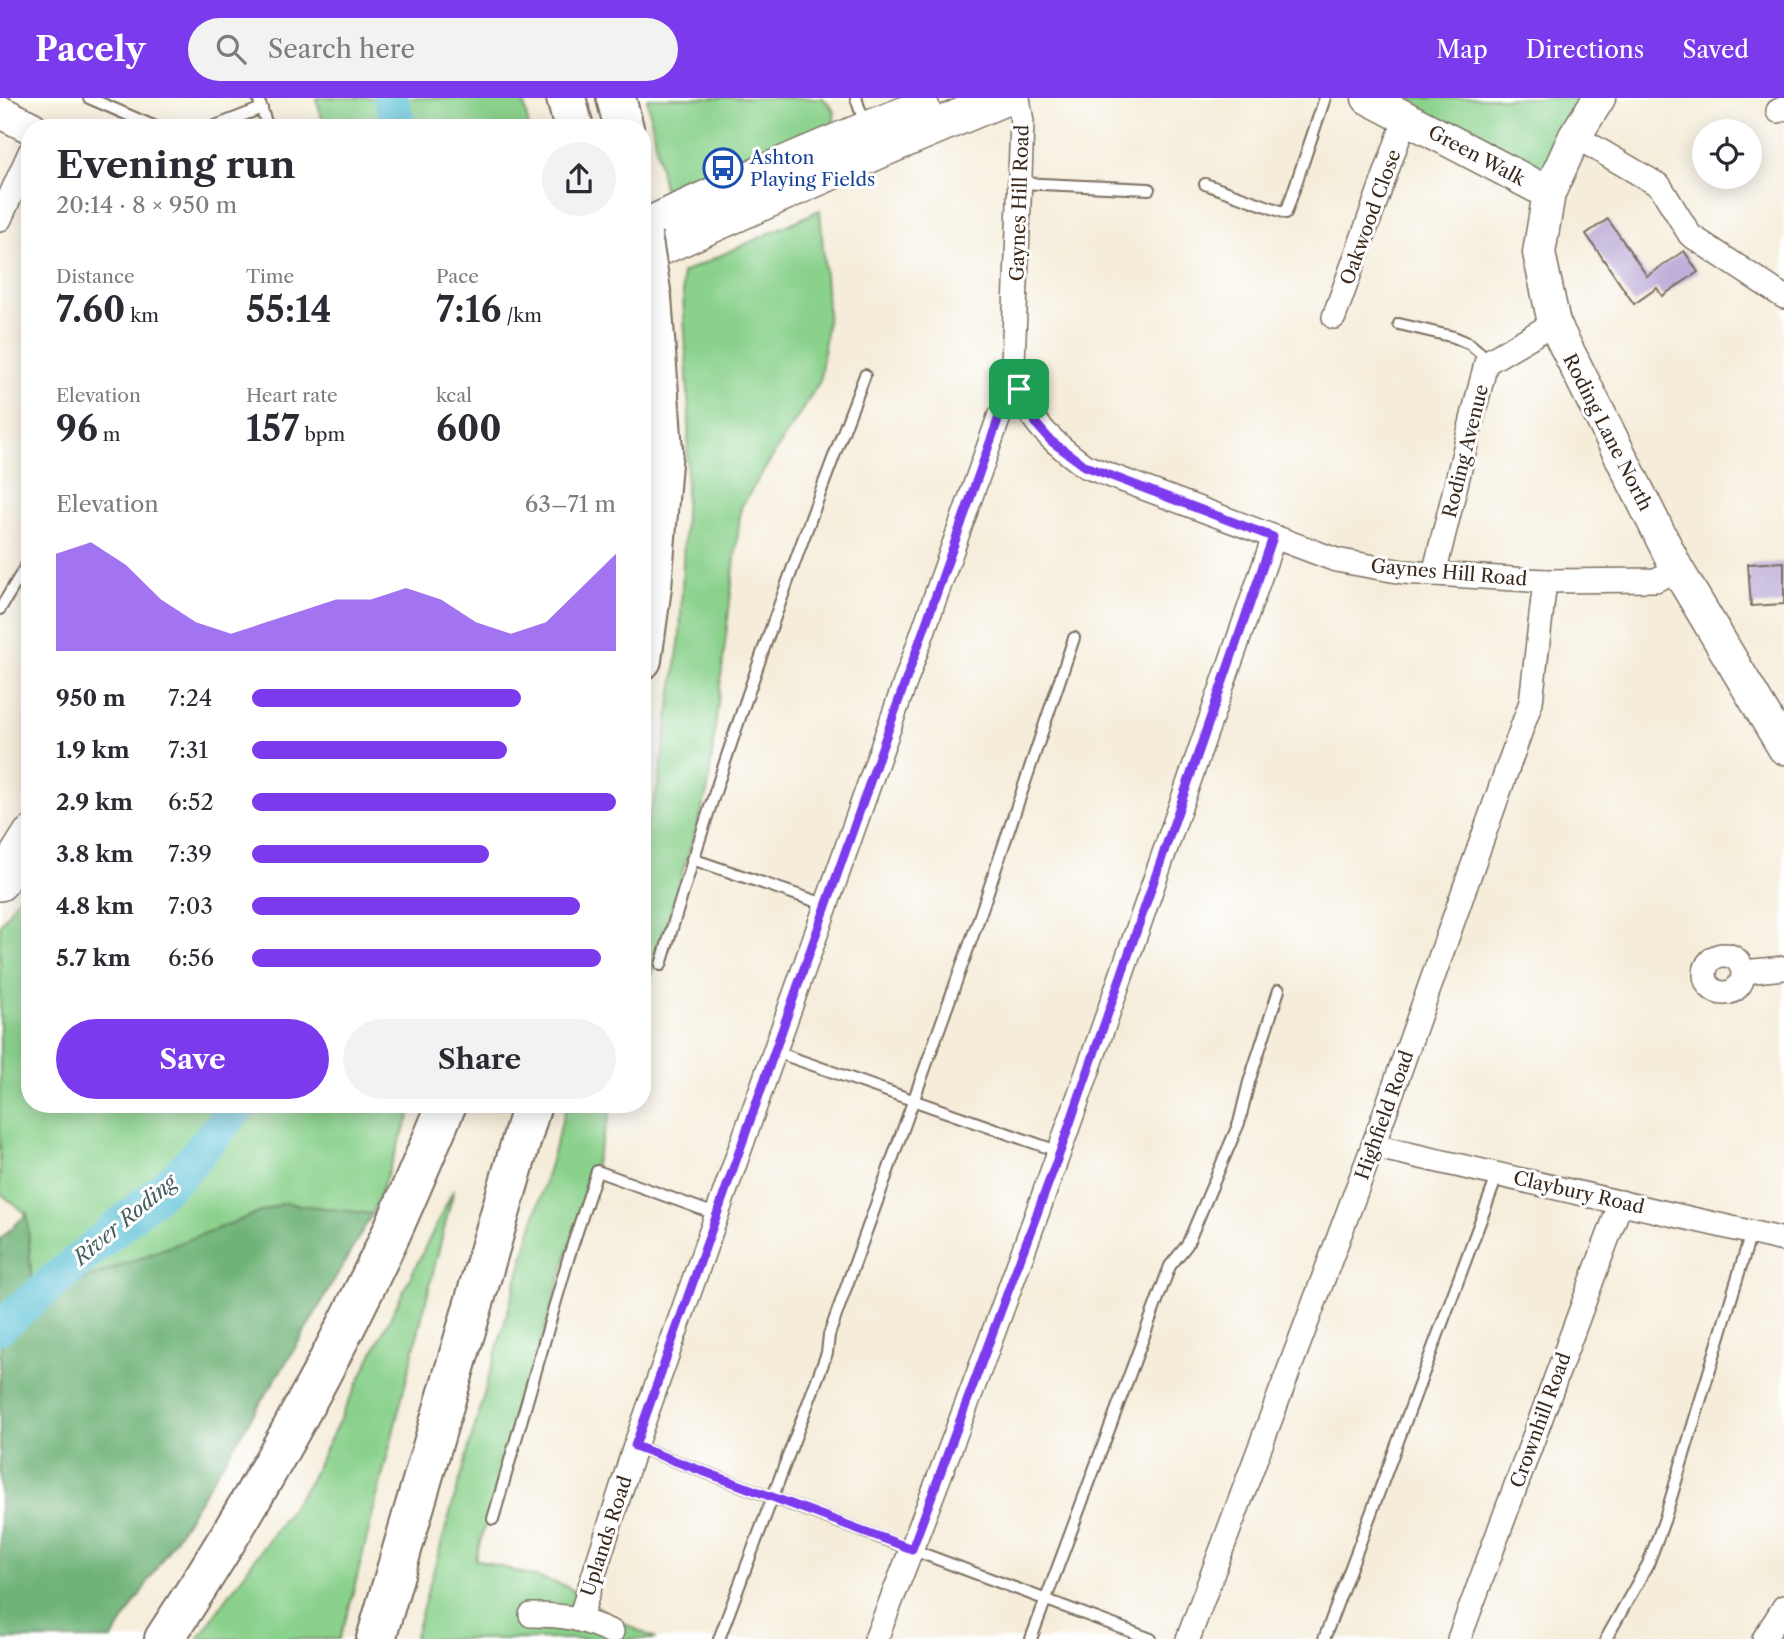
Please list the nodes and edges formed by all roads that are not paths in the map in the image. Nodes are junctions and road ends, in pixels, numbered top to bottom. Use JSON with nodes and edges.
{"nodes":[{"id":1,"x":89,"y":98,"type":"edge"},
{"id":2,"x":566,"y":98,"type":"edge"},
{"id":3,"x":1004,"y":98,"type":"edge"},
{"id":4,"x":1018,"y":98,"type":"edge"},
{"id":5,"x":1325,"y":98,"type":"edge"},
{"id":6,"x":1368,"y":98,"type":"edge"},
{"id":7,"x":1599,"y":98,"type":"edge"},
{"id":8,"x":260,"y":103,"type":"edge"},
{"id":9,"x":0,"y":112,"type":"edge"},
{"id":10,"x":942,"y":112,"type":"edge"},
{"id":11,"x":861,"y":113,"type":"edge"},
{"id":12,"x":1406,"y":117,"type":"junction"},
{"id":13,"x":137,"y":119,"type":"edge"},
{"id":14,"x":227,"y":119,"type":"edge"},
{"id":15,"x":572,"y":119,"type":"edge"},
{"id":16,"x":21,"y":122,"type":"edge"},
{"id":17,"x":1575,"y":136,"type":"junction"},
{"id":18,"x":21,"y":172,"type":"edge"},
{"id":19,"x":1020,"y":183,"type":"junction"},
{"id":20,"x":1205,"y":184,"type":"dead end"},
{"id":21,"x":1149,"y":189,"type":"dead end"},
{"id":22,"x":1549,"y":193,"type":"junction"},
{"id":23,"x":0,"y":219,"type":"edge"},
{"id":24,"x":651,"y":224,"type":"edge"},
{"id":25,"x":651,"y":252,"type":"edge"},
{"id":26,"x":651,"y":291,"type":"edge"},
{"id":27,"x":1782,"y":294,"type":"edge"},
{"id":28,"x":1334,"y":317,"type":"dead end"},
{"id":29,"x":1554,"y":323,"type":"junction"},
{"id":30,"x":1399,"y":324,"type":"dead end"},
{"id":31,"x":1490,"y":361,"type":"junction"},
{"id":32,"x":865,"y":375,"type":"dead end"},
{"id":33,"x":1019,"y":389,"type":"junction"},
{"id":34,"x":1273,"y":537,"type":"junction"},
{"id":35,"x":1677,"y":569,"type":"junction"},
{"id":36,"x":21,"y":574,"type":"edge"},
{"id":37,"x":1434,"y":575,"type":"junction"},
{"id":38,"x":1545,"y":581,"type":"junction"},
{"id":39,"x":651,"y":594,"type":"edge"},
{"id":40,"x":0,"y":609,"type":"edge"},
{"id":41,"x":1074,"y":638,"type":"dead end"},
{"id":42,"x":1784,"y":748,"type":"edge"},
{"id":43,"x":21,"y":849,"type":"edge"},
{"id":44,"x":692,"y":859,"type":"junction"},
{"id":45,"x":0,"y":883,"type":"edge"},
{"id":46,"x":827,"y":905,"type":"junction"},
{"id":47,"x":661,"y":965,"type":"dead end"},
{"id":48,"x":1784,"y":968,"type":"edge"},
{"id":49,"x":1744,"y":972,"type":"dead end"},
{"id":50,"x":1279,"y":990,"type":"dead end"},
{"id":51,"x":773,"y":1051,"type":"junction"},
{"id":52,"x":913,"y":1100,"type":"junction"},
{"id":53,"x":443,"y":1113,"type":"edge"},
{"id":54,"x":529,"y":1113,"type":"edge"},
{"id":55,"x":1373,"y":1146,"type":"junction"},
{"id":56,"x":1060,"y":1152,"type":"junction"},
{"id":57,"x":1498,"y":1174,"type":"junction"},
{"id":58,"x":1622,"y":1202,"type":"junction"},
{"id":59,"x":718,"y":1215,"type":"junction"},
{"id":60,"x":1751,"y":1233,"type":"junction"},
{"id":61,"x":1784,"y":1240,"type":"edge"},
{"id":62,"x":635,"y":1446,"type":"junction"},
{"id":63,"x":772,"y":1498,"type":"junction"},
{"id":64,"x":493,"y":1519,"type":"dead end"},
{"id":65,"x":912,"y":1549,"type":"junction"},
{"id":66,"x":1046,"y":1599,"type":"junction"},
{"id":67,"x":1784,"y":1607,"type":"edge"},
{"id":68,"x":524,"y":1615,"type":"dead end"},
{"id":69,"x":580,"y":1618,"type":"junction"},
{"id":70,"x":612,"y":1632,"type":"dead end"},
{"id":71,"x":164,"y":1639,"type":"edge"},
{"id":72,"x":376,"y":1639,"type":"edge"},
{"id":73,"x":719,"y":1639,"type":"edge"},
{"id":74,"x":876,"y":1639,"type":"edge"},
{"id":75,"x":1031,"y":1639,"type":"edge"},
{"id":76,"x":1151,"y":1639,"type":"edge"},
{"id":77,"x":1188,"y":1639,"type":"edge"},
{"id":78,"x":1324,"y":1639,"type":"edge"},
{"id":79,"x":1459,"y":1639,"type":"edge"},
{"id":80,"x":1606,"y":1639,"type":"edge"},
{"id":81,"x":1764,"y":1639,"type":"edge"}],
"edges":[{"from":1,"to":13,"type":"lane"},
{"from":2,"to":15,"type":"highway"},
{"from":3,"to":10,"type":"main road"},
{"from":4,"to":19,"type":"street","name":"Gaynes Hill Road"},
{"from":5,"to":20,"type":"lane"},
{"from":6,"to":12,"type":"street","name":"Green Walk"},
{"from":7,"to":17,"type":"street","name":"Roding Lane North"},
{"from":8,"to":14,"type":"lane"},
{"from":9,"to":16,"type":"street"},
{"from":10,"to":11,"type":"main road"},
{"from":10,"to":25,"type":"main road"},
{"from":11,"to":24,"type":"main road"},
{"from":12,"to":22,"type":"street","name":"Green Walk"},
{"from":12,"to":28,"type":"street","name":"Oakwood Close"},
{"from":17,"to":22,"type":"street","name":"Roding Lane North"},
{"from":17,"to":27,"type":"street"},
{"from":18,"to":23,"type":"street"},
{"from":19,"to":21,"type":"lane"},
{"from":19,"to":33,"type":"street","name":"Gaynes Hill Road"},
{"from":22,"to":29,"type":"street","name":"Roding Lane North"},
{"from":26,"to":39,"type":"highway","bridge":true},
{"from":29,"to":31,"type":"street","name":"Roding Avenue"},
{"from":29,"to":35,"type":"street","name":"Roding Lane North"},
{"from":30,"to":31,"type":"lane"},
{"from":31,"to":37,"type":"street","name":"Roding Avenue"},
{"from":32,"to":44,"type":"lane"},
{"from":33,"to":34,"type":"street","name":"Gaynes Hill Road"},
{"from":33,"to":46,"type":"street","name":"Uplands Road"},
{"from":34,"to":37,"type":"street","name":"Gaynes Hill Road"},
{"from":34,"to":56,"type":"street"},
{"from":35,"to":38,"type":"street","name":"Gaynes Hill Road"},
{"from":35,"to":42,"type":"street","name":"Roding Lane North"},
{"from":36,"to":40,"type":"lane"},
{"from":37,"to":38,"type":"street","name":"Gaynes Hill Road"},
{"from":38,"to":55,"type":"street","name":"Highfield Road"},
{"from":41,"to":52,"type":"lane"},
{"from":43,"to":45,"type":"main road"},
{"from":44,"to":46,"type":"lane"},
{"from":44,"to":47,"type":"lane"},
{"from":46,"to":51,"type":"street","name":"Uplands Road"},
{"from":48,"to":49,"type":"street"},
{"from":50,"to":66,"type":"lane"},
{"from":51,"to":52,"type":"lane"},
{"from":51,"to":59,"type":"street","name":"Uplands Road"},
{"from":52,"to":56,"type":"lane"},
{"from":52,"to":63,"type":"lane"},
{"from":53,"to":71,"type":"highway"},
{"from":54,"to":72,"type":"highway"},
{"from":55,"to":57,"type":"street","name":"Claybury Road"},
{"from":55,"to":77,"type":"street","name":"Highfield Road"},
{"from":56,"to":65,"type":"street"},
{"from":57,"to":58,"type":"street","name":"Claybury Road"},
{"from":57,"to":78,"type":"lane"},
{"from":58,"to":60,"type":"street","name":"Claybury Road"},
{"from":58,"to":79,"type":"street","name":"Crownhill Road"},
{"from":59,"to":62,"type":"street","name":"Uplands Road"},
{"from":59,"to":64,"type":"lane"},
{"from":60,"to":61,"type":"street","name":"Claybury Road"},
{"from":60,"to":80,"type":"lane"},
{"from":62,"to":63,"type":"lane"},
{"from":62,"to":69,"type":"street","name":"Uplands Road"},
{"from":63,"to":65,"type":"lane"},
{"from":63,"to":73,"type":"lane"},
{"from":65,"to":66,"type":"lane"},
{"from":65,"to":74,"type":"street"},
{"from":66,"to":75,"type":"lane"},
{"from":66,"to":76,"type":"lane"},
{"from":67,"to":81,"type":"street"},
{"from":68,"to":69,"type":"street","name":"Uplands Road"},
{"from":69,"to":70,"type":"street","name":"Uplands Road"}]}
